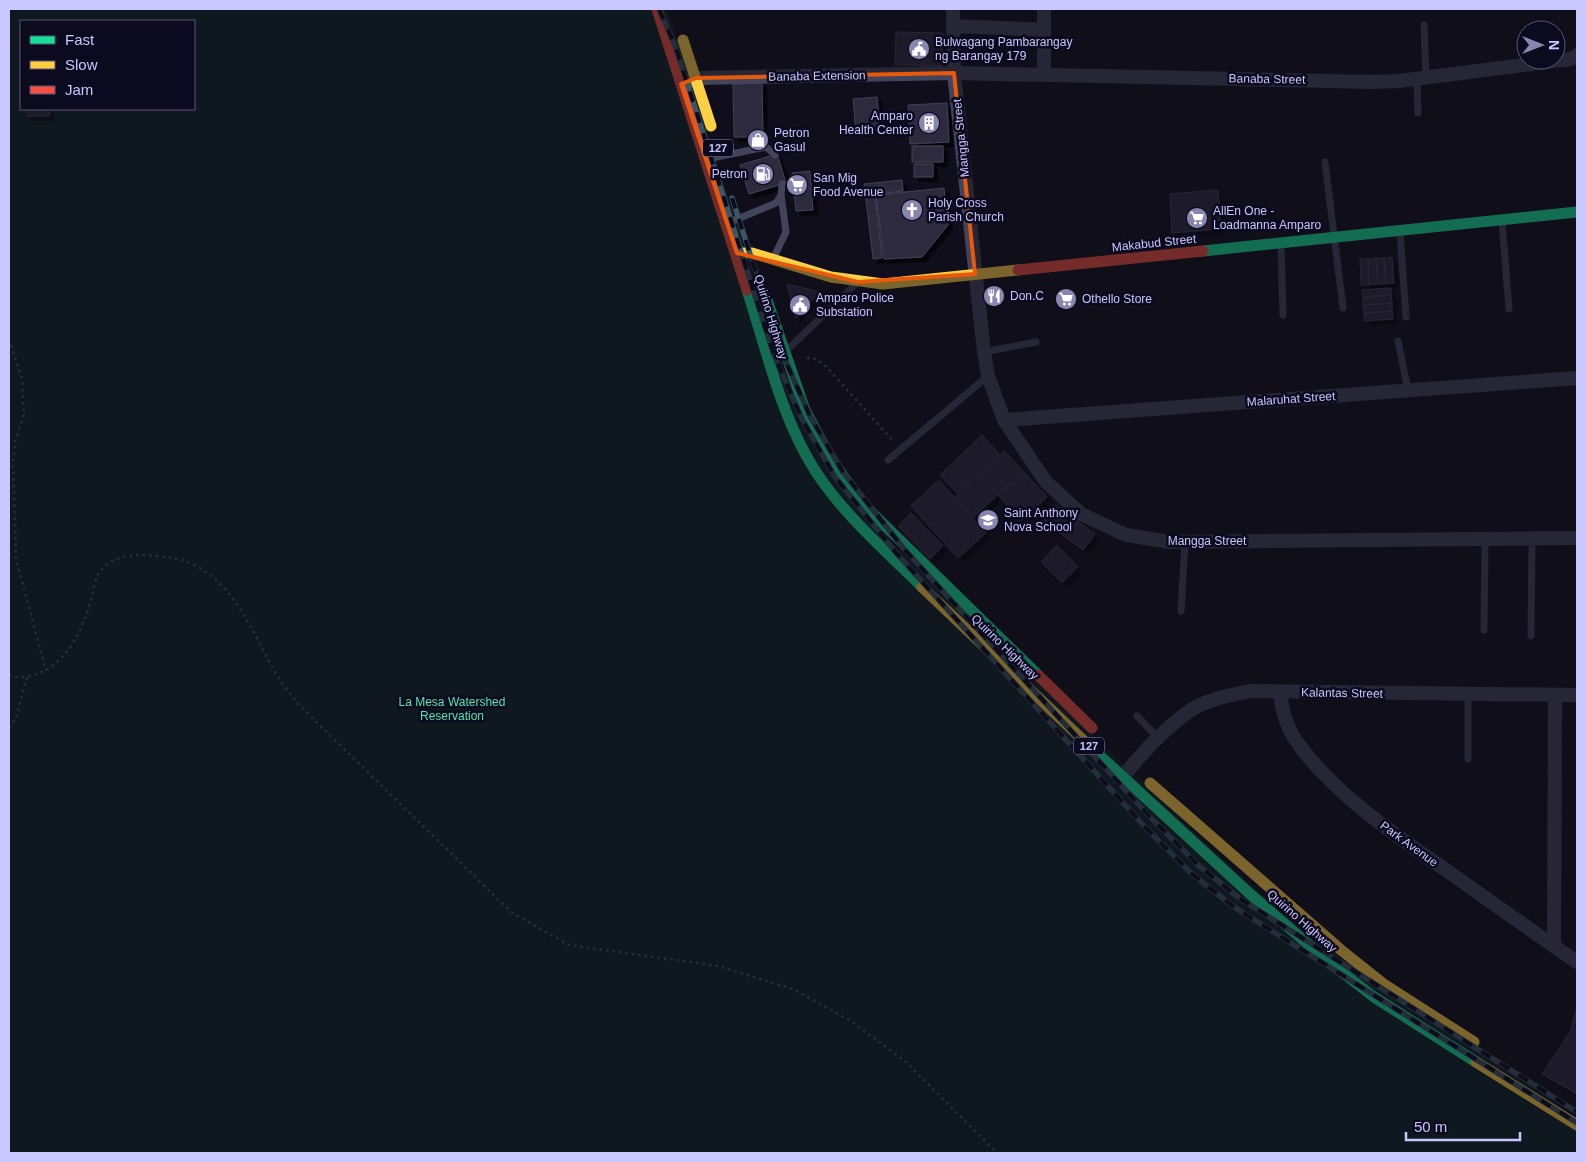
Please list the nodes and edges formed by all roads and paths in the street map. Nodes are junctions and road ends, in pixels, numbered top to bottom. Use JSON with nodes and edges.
{"nodes":[{"id":1,"x":657,"y":9,"type":"edge"},
{"id":2,"x":953,"y":9,"type":"edge"},
{"id":3,"x":1044,"y":9,"type":"edge"},
{"id":4,"x":1424,"y":25,"type":"dead end"},
{"id":5,"x":678,"y":26,"type":"dead end"},
{"id":6,"x":953,"y":26,"type":"junction"},
{"id":7,"x":1044,"y":30,"type":"junction"},
{"id":8,"x":1577,"y":55,"type":"edge"},
{"id":9,"x":954,"y":73,"type":"junction"},
{"id":10,"x":1044,"y":74,"type":"junction"},
{"id":11,"x":696,"y":78,"type":"junction"},
{"id":12,"x":1422,"y":78,"type":"junction"},
{"id":13,"x":681,"y":84,"type":"junction"},
{"id":14,"x":1418,"y":113,"type":"dead end"},
{"id":15,"x":719,"y":151,"type":"junction"},
{"id":16,"x":775,"y":155,"type":"dead end"},
{"id":17,"x":706,"y":159,"type":"junction"},
{"id":18,"x":1326,"y":162,"type":"dead end"},
{"id":19,"x":782,"y":184,"type":"dead end"},
{"id":20,"x":781,"y":195,"type":"junction"},
{"id":21,"x":1577,"y":212,"type":"edge"},
{"id":22,"x":1502,"y":222,"type":"junction"},
{"id":23,"x":727,"y":223,"type":"junction"},
{"id":24,"x":1400,"y":232,"type":"junction"},
{"id":25,"x":1335,"y":238,"type":"junction"},
{"id":26,"x":1280,"y":244,"type":"junction"},
{"id":27,"x":750,"y":249,"type":"junction"},
{"id":28,"x":737,"y":253,"type":"junction"},
{"id":29,"x":772,"y":260,"type":"junction"},
{"id":30,"x":758,"y":271,"type":"dead end"},
{"id":31,"x":975,"y":274,"type":"junction"},
{"id":32,"x":858,"y":282,"type":"junction"},
{"id":33,"x":764,"y":289,"type":"dead end"},
{"id":34,"x":1343,"y":308,"type":"dead end"},
{"id":35,"x":1509,"y":309,"type":"dead end"},
{"id":36,"x":1283,"y":315,"type":"dead end"},
{"id":37,"x":1406,"y":317,"type":"dead end"},
{"id":38,"x":9,"y":340,"type":"edge"},
{"id":39,"x":1398,"y":341,"type":"dead end"},
{"id":40,"x":1036,"y":342,"type":"dead end"},
{"id":41,"x":984,"y":352,"type":"junction"},
{"id":42,"x":786,"y":356,"type":"junction"},
{"id":43,"x":988,"y":376,"type":"junction"},
{"id":44,"x":1577,"y":378,"type":"edge"},
{"id":45,"x":1408,"y":390,"type":"junction"},
{"id":46,"x":1004,"y":420,"type":"junction"},
{"id":47,"x":900,"y":449,"type":"junction"},
{"id":48,"x":888,"y":460,"type":"dead end"},
{"id":49,"x":1484,"y":538,"type":"junction"},
{"id":50,"x":1532,"y":538,"type":"junction"},
{"id":51,"x":1577,"y":538,"type":"edge"},
{"id":52,"x":1185,"y":542,"type":"junction"},
{"id":53,"x":1181,"y":611,"type":"dead end"},
{"id":54,"x":1484,"y":630,"type":"dead end"},
{"id":55,"x":1530,"y":636,"type":"dead end"},
{"id":56,"x":46,"y":671,"type":"junction"},
{"id":57,"x":9,"y":674,"type":"edge"},
{"id":58,"x":28,"y":677,"type":"junction"},
{"id":59,"x":1280,"y":692,"type":"junction"},
{"id":60,"x":1468,"y":694,"type":"junction"},
{"id":61,"x":1555,"y":695,"type":"junction"},
{"id":62,"x":1577,"y":695,"type":"edge"},
{"id":63,"x":1137,"y":716,"type":"dead end"},
{"id":64,"x":9,"y":728,"type":"edge"},
{"id":65,"x":1103,"y":739,"type":"dead end"},
{"id":66,"x":1159,"y":739,"type":"junction"},
{"id":67,"x":1468,"y":759,"type":"dead end"},
{"id":68,"x":1128,"y":763,"type":"junction"},
{"id":69,"x":1122,"y":778,"type":"junction"},
{"id":70,"x":1554,"y":946,"type":"junction"},
{"id":71,"x":1577,"y":962,"type":"edge"},
{"id":72,"x":1480,"y":1046,"type":"dead end"},
{"id":73,"x":1538,"y":1083,"type":"dead end"},
{"id":74,"x":1530,"y":1095,"type":"junction"},
{"id":75,"x":1577,"y":1125,"type":"edge"},
{"id":76,"x":997,"y":1153,"type":"edge"}],
"edges":[{"from":1,"to":13,"type":"main road","name":"Quirino Highway","number":"127"},
{"from":2,"to":6,"type":"street","name":"Mangga Street"},
{"from":3,"to":7,"type":"street"},
{"from":4,"to":12,"type":"lane"},
{"from":5,"to":11,"type":"main road","number":"127"},
{"from":6,"to":7,"type":"street"},
{"from":6,"to":9,"type":"street","name":"Mangga Street"},
{"from":7,"to":10,"type":"street"},
{"from":8,"to":12,"type":"street","name":"Banaba Street"},
{"from":9,"to":10,"type":"street","name":"Banaba Street"},
{"from":9,"to":11,"type":"street","name":"Banaba Extension"},
{"from":9,"to":31,"type":"street","name":"Mangga Street"},
{"from":10,"to":12,"type":"street","name":"Banaba Street"},
{"from":11,"to":13,"type":"street","name":"Banaba Extension"},
{"from":11,"to":15,"type":"main road","number":"127"},
{"from":12,"to":14,"type":"lane"},
{"from":13,"to":17,"type":"main road","name":"Quirino Highway","number":"127"},
{"from":15,"to":16,"type":"lane"},
{"from":15,"to":17,"type":"lane"},
{"from":17,"to":23,"type":"main road","name":"Quirino Highway","number":"127"},
{"from":18,"to":25,"type":"lane"},
{"from":19,"to":20,"type":"lane"},
{"from":20,"to":23,"type":"lane"},
{"from":20,"to":29,"type":"lane"},
{"from":21,"to":22,"type":"main road","name":"Makabud Street"},
{"from":22,"to":24,"type":"main road","name":"Makabud Street"},
{"from":22,"to":35,"type":"lane"},
{"from":23,"to":28,"type":"main road","name":"Quirino Highway","number":"127"},
{"from":24,"to":25,"type":"main road","name":"Makabud Street"},
{"from":24,"to":37,"type":"lane"},
{"from":25,"to":26,"type":"main road","name":"Makabud Street"},
{"from":25,"to":34,"type":"lane"},
{"from":26,"to":31,"type":"main road","name":"Makabud Street"},
{"from":26,"to":36,"type":"lane"},
{"from":27,"to":28,"type":"main road","name":"Makabud Street"},
{"from":27,"to":29,"type":"main road","name":"Makabud Street"},
{"from":27,"to":30,"type":"main road","name":"Quirino Highway"},
{"from":28,"to":69,"type":"main road","name":"Quirino Highway","number":"127"},
{"from":29,"to":32,"type":"main road","name":"Makabud Street"},
{"from":31,"to":32,"type":"main road","name":"Makabud Street"},
{"from":31,"to":41,"type":"street","name":"Mangga Street"},
{"from":32,"to":42,"type":"lane"},
{"from":33,"to":42,"type":"main road","name":"Quirino Highway","number":"127"},
{"from":38,"to":56,"type":"path"},
{"from":39,"to":45,"type":"lane"},
{"from":40,"to":41,"type":"lane"},
{"from":41,"to":43,"type":"street","name":"Mangga Street"},
{"from":42,"to":47,"type":"path"},
{"from":42,"to":65,"type":"main road","name":"Quirino Highway","number":"127"},
{"from":43,"to":46,"type":"street","name":"Mangga Street"},
{"from":43,"to":47,"type":"lane"},
{"from":44,"to":45,"type":"street","name":"Malaruhat Street"},
{"from":45,"to":46,"type":"street","name":"Malaruhat Street"},
{"from":46,"to":52,"type":"street","name":"Mangga Street"},
{"from":47,"to":48,"type":"lane"},
{"from":49,"to":50,"type":"street","name":"Mangga Street"},
{"from":49,"to":52,"type":"street","name":"Mangga Street"},
{"from":49,"to":54,"type":"lane"},
{"from":50,"to":51,"type":"street","name":"Mangga Street"},
{"from":50,"to":55,"type":"lane"},
{"from":52,"to":53,"type":"lane"},
{"from":56,"to":58,"type":"path"},
{"from":56,"to":76,"type":"path"},
{"from":57,"to":58,"type":"path"},
{"from":58,"to":64,"type":"path"},
{"from":59,"to":60,"type":"street","name":"Kalantas Street"},
{"from":59,"to":66,"type":"street","name":"Kalantas Street"},
{"from":59,"to":70,"type":"street","name":"Park Avenue"},
{"from":60,"to":61,"type":"street","name":"Kalantas Street"},
{"from":60,"to":67,"type":"lane"},
{"from":61,"to":62,"type":"street","name":"Kalantas Street"},
{"from":61,"to":70,"type":"street"},
{"from":63,"to":66,"type":"lane"},
{"from":66,"to":68,"type":"street","name":"Kalantas Street"},
{"from":68,"to":69,"type":"street","name":"Kalantas Street"},
{"from":68,"to":72,"type":"main road","name":"Quirino Highway"},
{"from":69,"to":74,"type":"main road","name":"Quirino Highway","number":"127"},
{"from":70,"to":71,"type":"street","name":"Park Avenue"},
{"from":73,"to":74,"type":"main road"},
{"from":74,"to":75,"type":"main road","name":"Quirino Highway","number":"127"}]}
